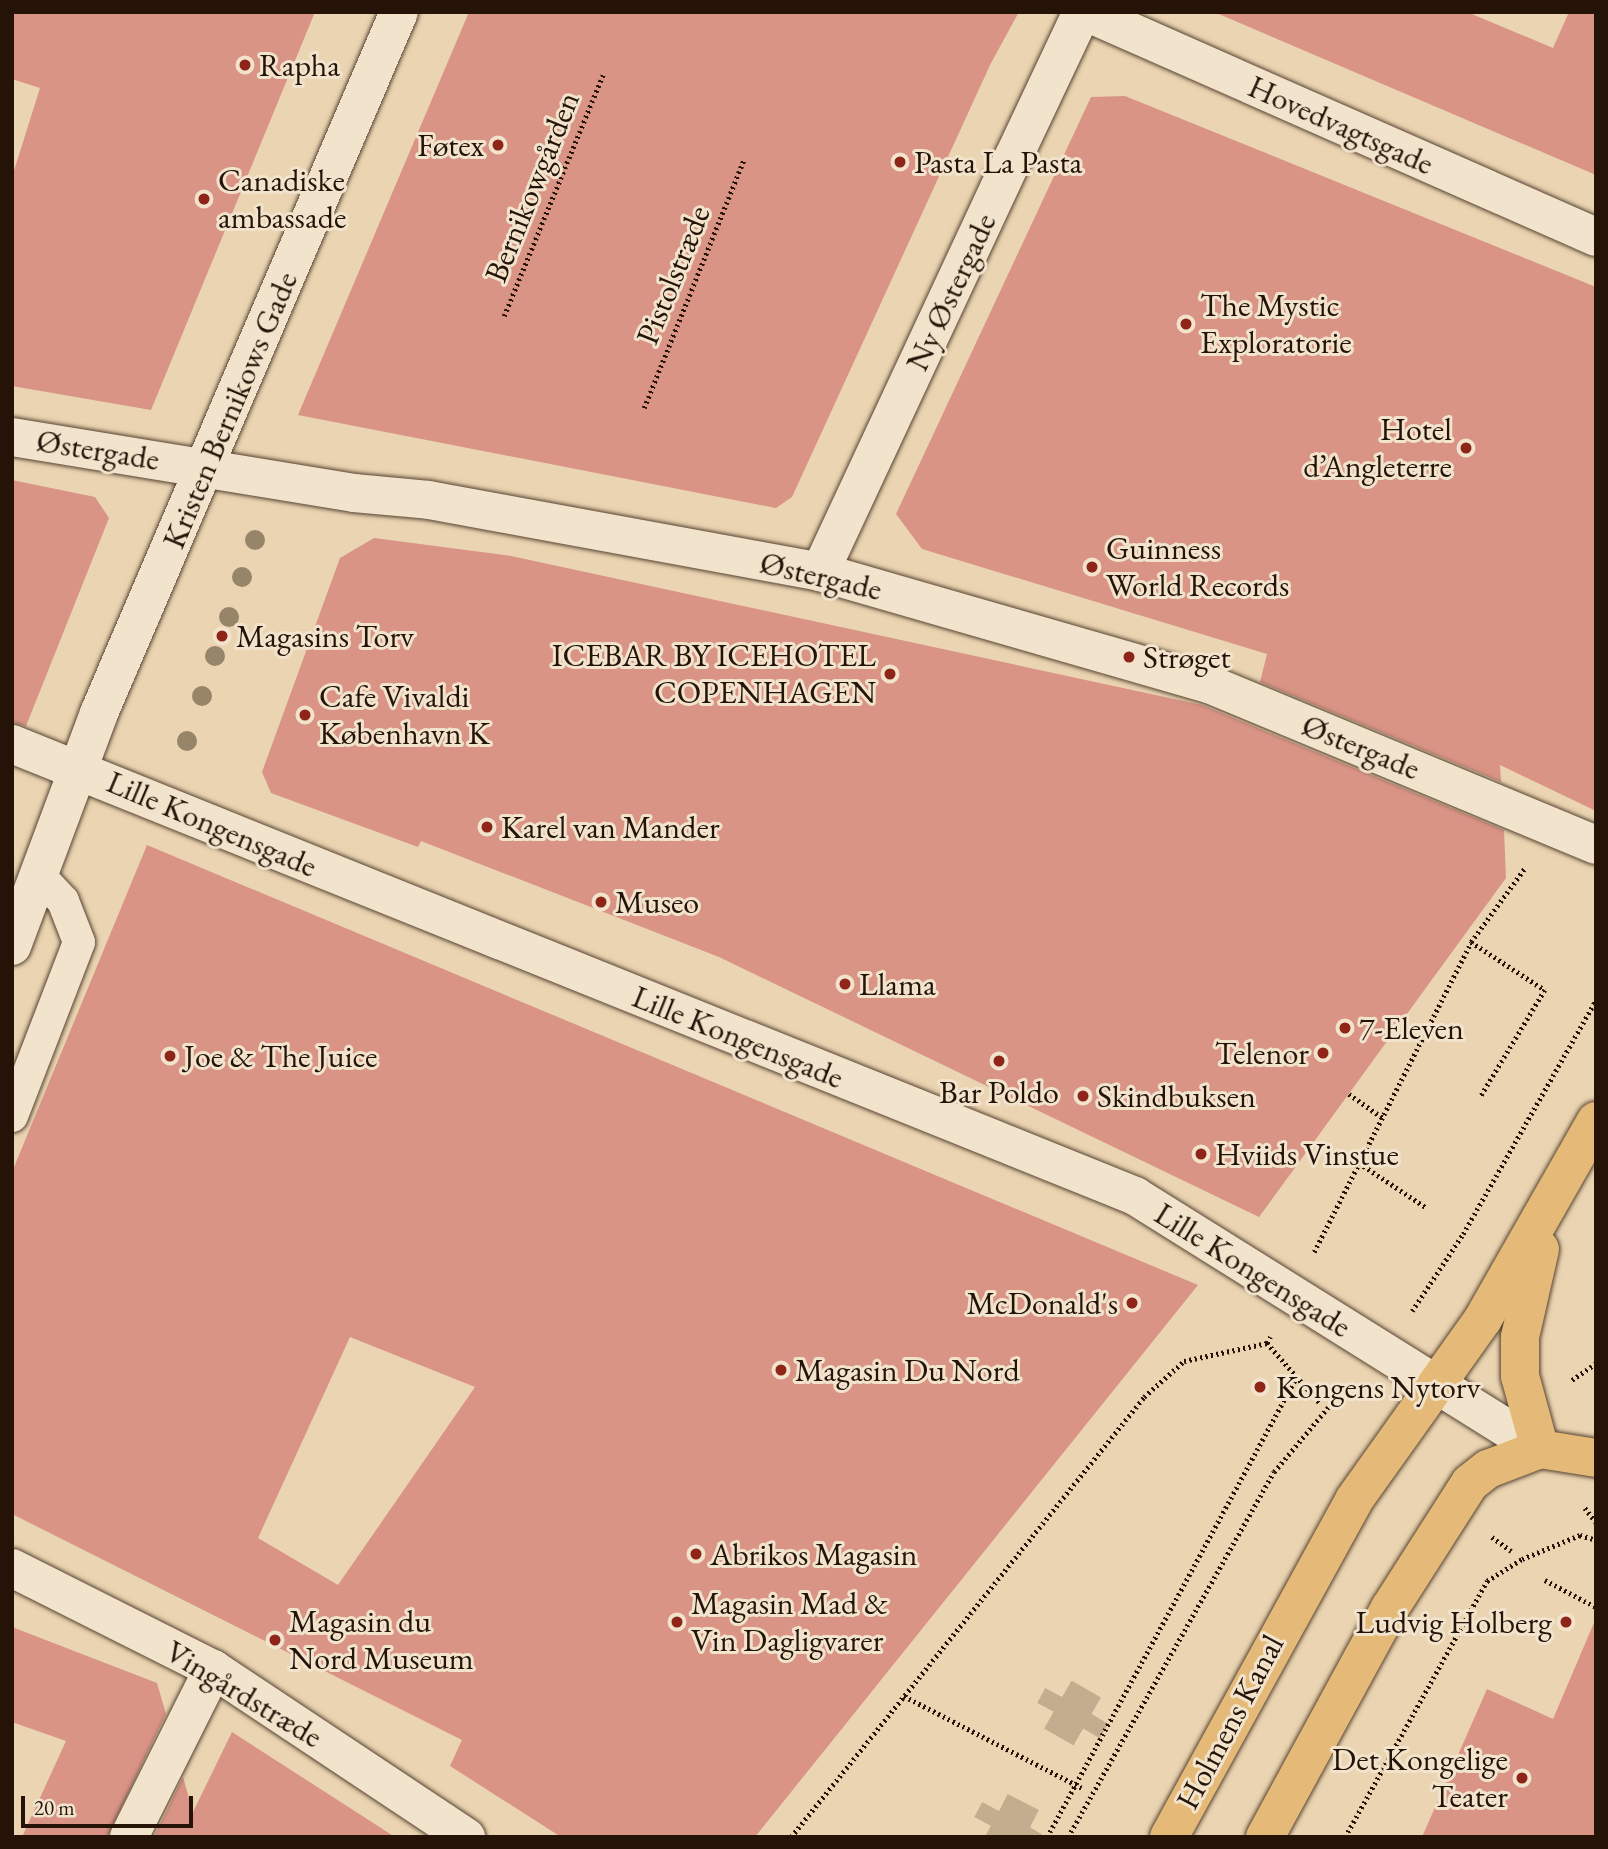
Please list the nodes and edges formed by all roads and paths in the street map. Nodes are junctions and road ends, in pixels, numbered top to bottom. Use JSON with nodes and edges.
{"nodes":[{"id":1,"x":399,"y":12,"type":"edge"},
{"id":2,"x":1084,"y":12,"type":"edge"},
{"id":3,"x":603,"y":75,"type":"dead end"},
{"id":4,"x":744,"y":159,"type":"dead end"},
{"id":5,"x":1596,"y":237,"type":"edge"},
{"id":6,"x":504,"y":316,"type":"dead end"},
{"id":7,"x":645,"y":408,"type":"dead end"},
{"id":8,"x":12,"y":437,"type":"edge"},
{"id":9,"x":207,"y":467,"type":"junction"},
{"id":10,"x":820,"y":572,"type":"junction"},
{"id":11,"x":12,"y":744,"type":"edge"},
{"id":12,"x":79,"y":769,"type":"junction"},
{"id":13,"x":1555,"y":827,"type":"junction"},
{"id":14,"x":1596,"y":845,"type":"edge"},
{"id":15,"x":40,"y":876,"type":"junction"},
{"id":16,"x":1471,"y":942,"type":"junction"},
{"id":17,"x":12,"y":946,"type":"edge"},
{"id":18,"x":1596,"y":1000,"type":"edge"},
{"id":19,"x":1349,"y":1094,"type":"dead end"},
{"id":20,"x":1481,"y":1096,"type":"dead end"},
{"id":21,"x":12,"y":1116,"type":"edge"},
{"id":22,"x":1383,"y":1118,"type":"junction"},
{"id":23,"x":1596,"y":1121,"type":"edge"},
{"id":24,"x":1359,"y":1163,"type":"junction"},
{"id":25,"x":1551,"y":1202,"type":"junction"},
{"id":26,"x":1427,"y":1208,"type":"dead end"},
{"id":27,"x":1324,"y":1233,"type":"dead end"},
{"id":28,"x":1273,"y":1332,"type":"dead end"},
{"id":29,"x":1267,"y":1343,"type":"junction"},
{"id":30,"x":1380,"y":1349,"type":"junction"},
{"id":31,"x":1596,"y":1363,"type":"edge"},
{"id":32,"x":1297,"y":1376,"type":"junction"},
{"id":33,"x":1436,"y":1384,"type":"junction"},
{"id":34,"x":1565,"y":1385,"type":"dead end"},
{"id":35,"x":1319,"y":1402,"type":"dead end"},
{"id":36,"x":1541,"y":1449,"type":"junction"},
{"id":37,"x":1596,"y":1458,"type":"edge"},
{"id":38,"x":1488,"y":1534,"type":"dead end"},
{"id":39,"x":1596,"y":1540,"type":"edge"},
{"id":40,"x":1511,"y":1551,"type":"dead end"},
{"id":41,"x":12,"y":1568,"type":"edge"},
{"id":42,"x":1545,"y":1580,"type":"dead end"},
{"id":43,"x":1596,"y":1607,"type":"edge"},
{"id":44,"x":213,"y":1669,"type":"junction"},
{"id":45,"x":904,"y":1696,"type":"junction"},
{"id":46,"x":1074,"y":1784,"type":"junction"},
{"id":47,"x":1082,"y":1788,"type":"dead end"},
{"id":48,"x":129,"y":1837,"type":"edge"},
{"id":49,"x":466,"y":1837,"type":"edge"},
{"id":50,"x":791,"y":1837,"type":"edge"},
{"id":51,"x":1047,"y":1837,"type":"edge"},
{"id":52,"x":1068,"y":1837,"type":"edge"},
{"id":53,"x":1169,"y":1837,"type":"edge"},
{"id":54,"x":1265,"y":1837,"type":"edge"},
{"id":55,"x":1345,"y":1837,"type":"edge"}],
"edges":[{"from":1,"to":9,"type":"street","name":"Kristen Bernikows Gade"},
{"from":2,"to":5,"type":"street","name":"Hovedvagtsgade"},
{"from":2,"to":10,"type":"street","name":"Ny Østergade"},
{"from":3,"to":6,"type":"path","name":"Bernikowgården"},
{"from":4,"to":7,"type":"path","name":"Pistolstræde"},
{"from":8,"to":9,"type":"street","name":"Østergade"},
{"from":9,"to":10,"type":"street","name":"Østergade"},
{"from":9,"to":12,"type":"street","name":"Kristen Bernikows Gade"},
{"from":10,"to":13,"type":"street","name":"Østergade"},
{"from":11,"to":12,"type":"street","name":"Lille Kongensgade"},
{"from":12,"to":15,"type":"street","name":"Kristen Bernikows Gade"},
{"from":12,"to":30,"type":"street","name":"Lille Kongensgade"},
{"from":13,"to":14,"type":"street","name":"Østergade"},
{"from":13,"to":16,"type":"path"},
{"from":15,"to":17,"type":"street","name":"Kristen Bernikows Gade"},
{"from":15,"to":21,"type":"lane"},
{"from":16,"to":20,"type":"path"},
{"from":16,"to":22,"type":"path"},
{"from":18,"to":30,"type":"path"},
{"from":19,"to":22,"type":"path"},
{"from":22,"to":24,"type":"path"},
{"from":23,"to":25,"type":"main road"},
{"from":24,"to":26,"type":"path"},
{"from":24,"to":27,"type":"path"},
{"from":25,"to":33,"type":"main road"},
{"from":25,"to":36,"type":"main road"},
{"from":28,"to":29,"type":"path"},
{"from":29,"to":32,"type":"path"},
{"from":29,"to":45,"type":"path"},
{"from":30,"to":33,"type":"street","name":"Lille Kongensgade"},
{"from":30,"to":52,"type":"path"},
{"from":31,"to":34,"type":"path"},
{"from":32,"to":35,"type":"path"},
{"from":32,"to":46,"type":"path"},
{"from":33,"to":36,"type":"street","name":"Lille Kongensgade"},
{"from":33,"to":53,"type":"main road","name":"Holmens Kanal"},
{"from":36,"to":37,"type":"main road"},
{"from":36,"to":54,"type":"main road"},
{"from":38,"to":40,"type":"path"},
{"from":39,"to":55,"type":"path"},
{"from":41,"to":44,"type":"street","name":"Vingårdstræde"},
{"from":42,"to":43,"type":"path"},
{"from":44,"to":48,"type":"street"},
{"from":44,"to":49,"type":"street","name":"Vingårdstræde"},
{"from":45,"to":46,"type":"path"},
{"from":45,"to":50,"type":"path"},
{"from":46,"to":47,"type":"path"},
{"from":46,"to":51,"type":"path"}]}
